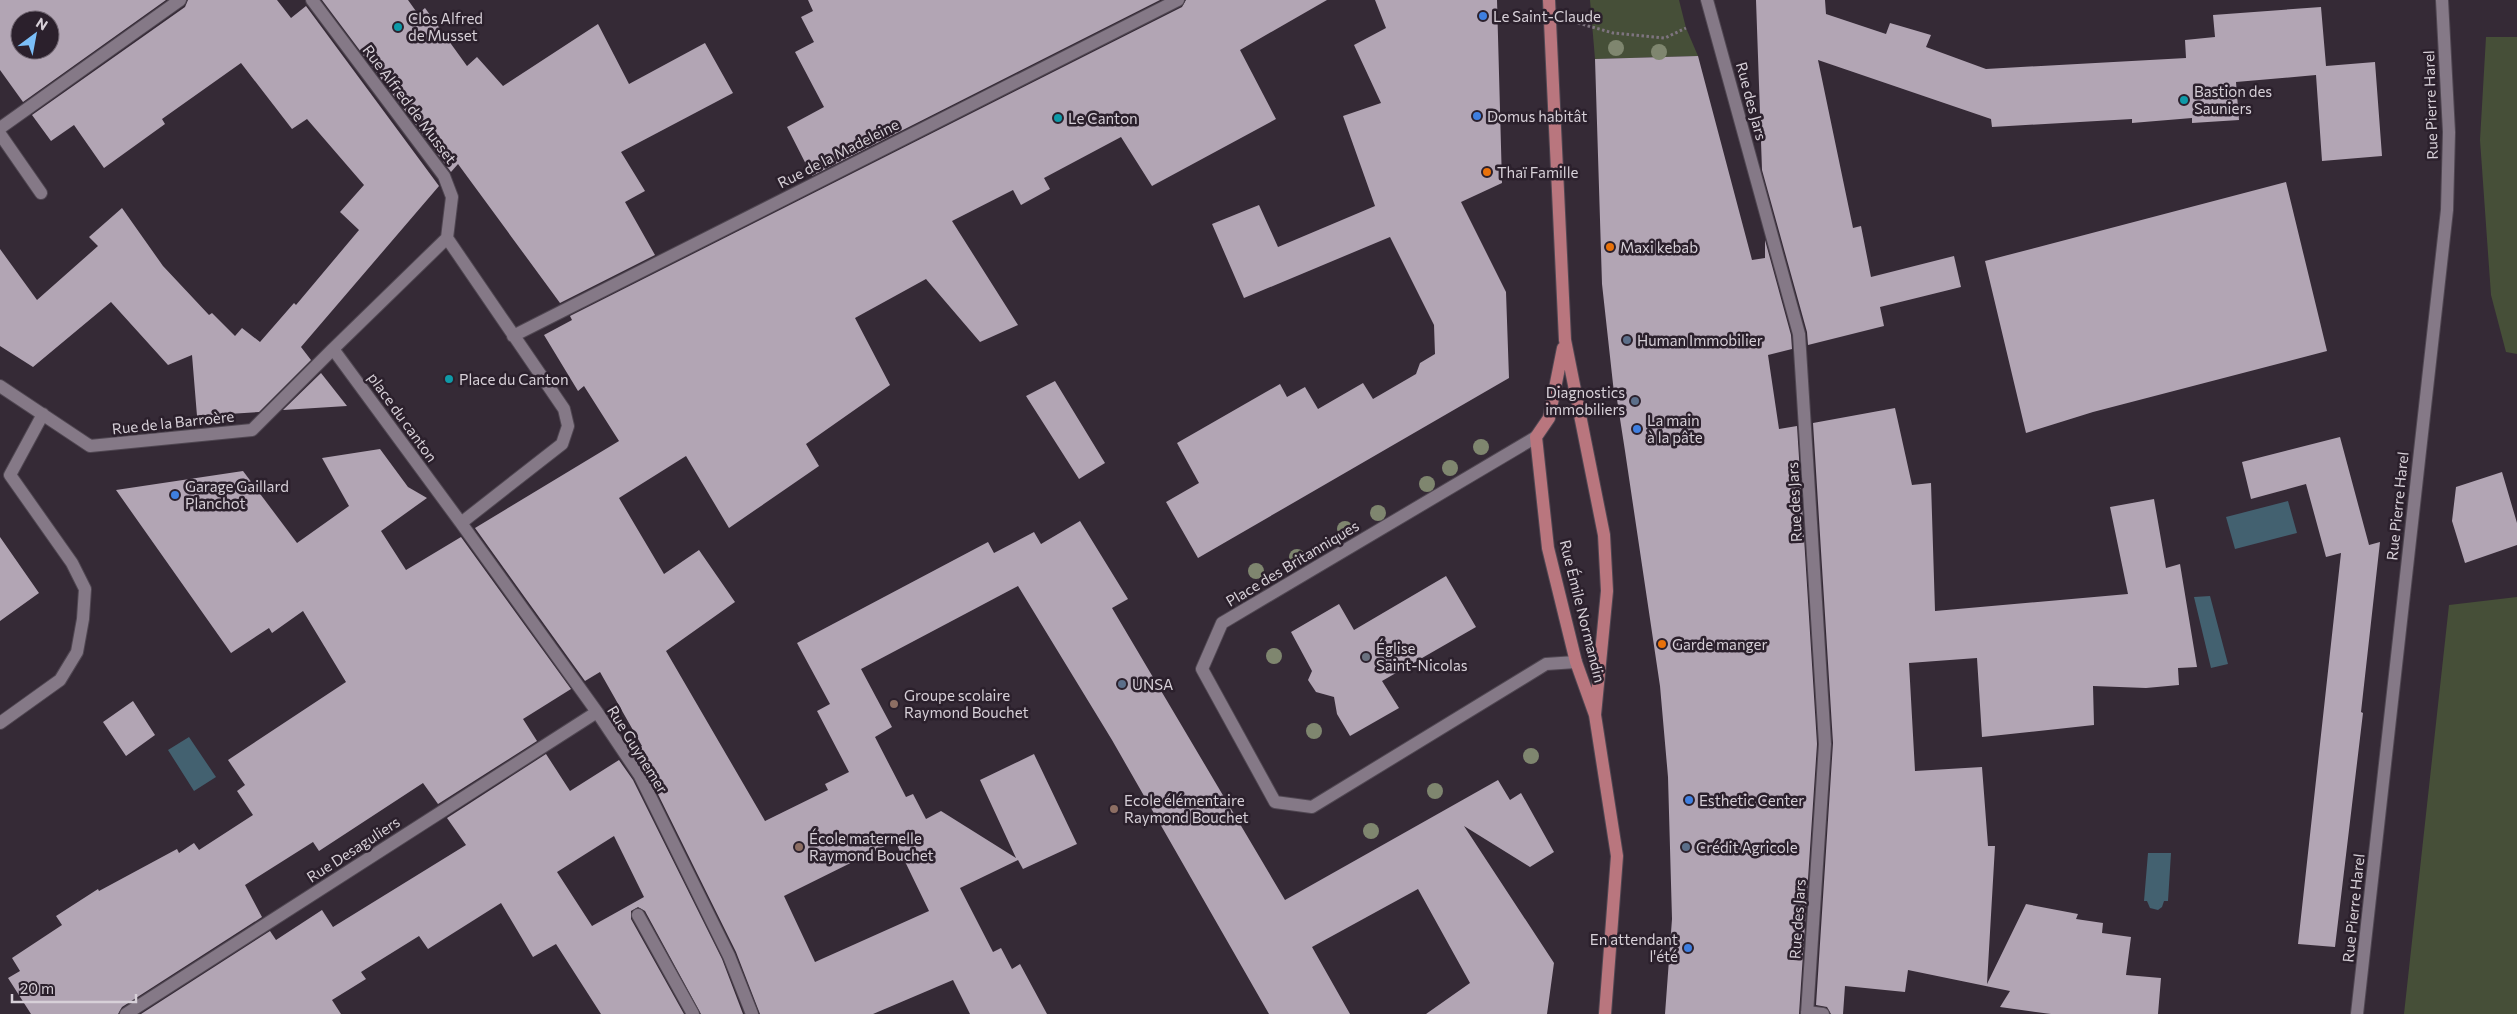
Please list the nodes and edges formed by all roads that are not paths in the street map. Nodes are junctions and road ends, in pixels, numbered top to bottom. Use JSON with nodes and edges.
{"nodes":[{"id":1,"x":180,"y":0,"type":"edge"},
{"id":2,"x":312,"y":0,"type":"edge"},
{"id":3,"x":1178,"y":0,"type":"edge"},
{"id":4,"x":1550,"y":0,"type":"edge"},
{"id":5,"x":1707,"y":0,"type":"edge"},
{"id":6,"x":2442,"y":0,"type":"edge"},
{"id":7,"x":0,"y":128,"type":"edge"},
{"id":8,"x":0,"y":134,"type":"edge"},
{"id":9,"x":41,"y":193,"type":"dead end"},
{"id":10,"x":447,"y":238,"type":"junction"},
{"id":11,"x":513,"y":336,"type":"junction"},
{"id":12,"x":1565,"y":340,"type":"junction"},
{"id":13,"x":333,"y":349,"type":"junction"},
{"id":14,"x":0,"y":386,"type":"edge"},
{"id":15,"x":43,"y":414,"type":"junction"},
{"id":16,"x":1536,"y":437,"type":"junction"},
{"id":17,"x":461,"y":523,"type":"junction"},
{"id":18,"x":1576,"y":662,"type":"junction"},
{"id":19,"x":597,"y":712,"type":"junction"},
{"id":20,"x":1595,"y":715,"type":"junction"},
{"id":21,"x":0,"y":724,"type":"edge"},
{"id":22,"x":638,"y":915,"type":"dead end"},
{"id":23,"x":1807,"y":1013,"type":"edge"},
{"id":24,"x":126,"y":1014,"type":"edge"},
{"id":25,"x":693,"y":1014,"type":"edge"},
{"id":26,"x":752,"y":1014,"type":"edge"},
{"id":27,"x":1605,"y":1014,"type":"edge"},
{"id":28,"x":1823,"y":1014,"type":"edge"},
{"id":29,"x":2357,"y":1014,"type":"edge"}],
"edges":[{"from":1,"to":7,"type":"street"},
{"from":2,"to":10,"type":"street","name":"Rue Alfred de Musset"},
{"from":3,"to":11,"type":"street","name":"Rue de la Madeleine"},
{"from":4,"to":12,"type":"main road","name":"Rue Émile Normandin"},
{"from":5,"to":23,"type":"street","name":"Rue des Jars"},
{"from":6,"to":29,"type":"street","name":"Rue Pierre Harel"},
{"from":8,"to":9,"type":"street"},
{"from":10,"to":11,"type":"street"},
{"from":10,"to":13,"type":"street"},
{"from":11,"to":17,"type":"street"},
{"from":12,"to":16,"type":"main road","name":"Rue Émile Normandin"},
{"from":12,"to":20,"type":"main road","name":"Rue Émile Normandin"},
{"from":13,"to":15,"type":"street","name":"Rue de la Barroère"},
{"from":13,"to":17,"type":"street","name":"place du canton"},
{"from":14,"to":15,"type":"street","name":"Rue de la Barroère"},
{"from":15,"to":21,"type":"street"},
{"from":16,"to":18,"type":"main road","name":"Rue Émile Normandin"},
{"from":16,"to":18,"type":"street","name":"Place des Britanniques"},
{"from":17,"to":19,"type":"street","name":"Rue Guynemer"},
{"from":18,"to":20,"type":"main road","name":"Rue Émile Normandin"},
{"from":19,"to":24,"type":"street","name":"Rue Desaguliers"},
{"from":19,"to":26,"type":"street","name":"Rue Guynemer"},
{"from":20,"to":27,"type":"main road","name":"Rue Émile Normandin"},
{"from":22,"to":25,"type":"street"},
{"from":23,"to":28,"type":"street"}]}
